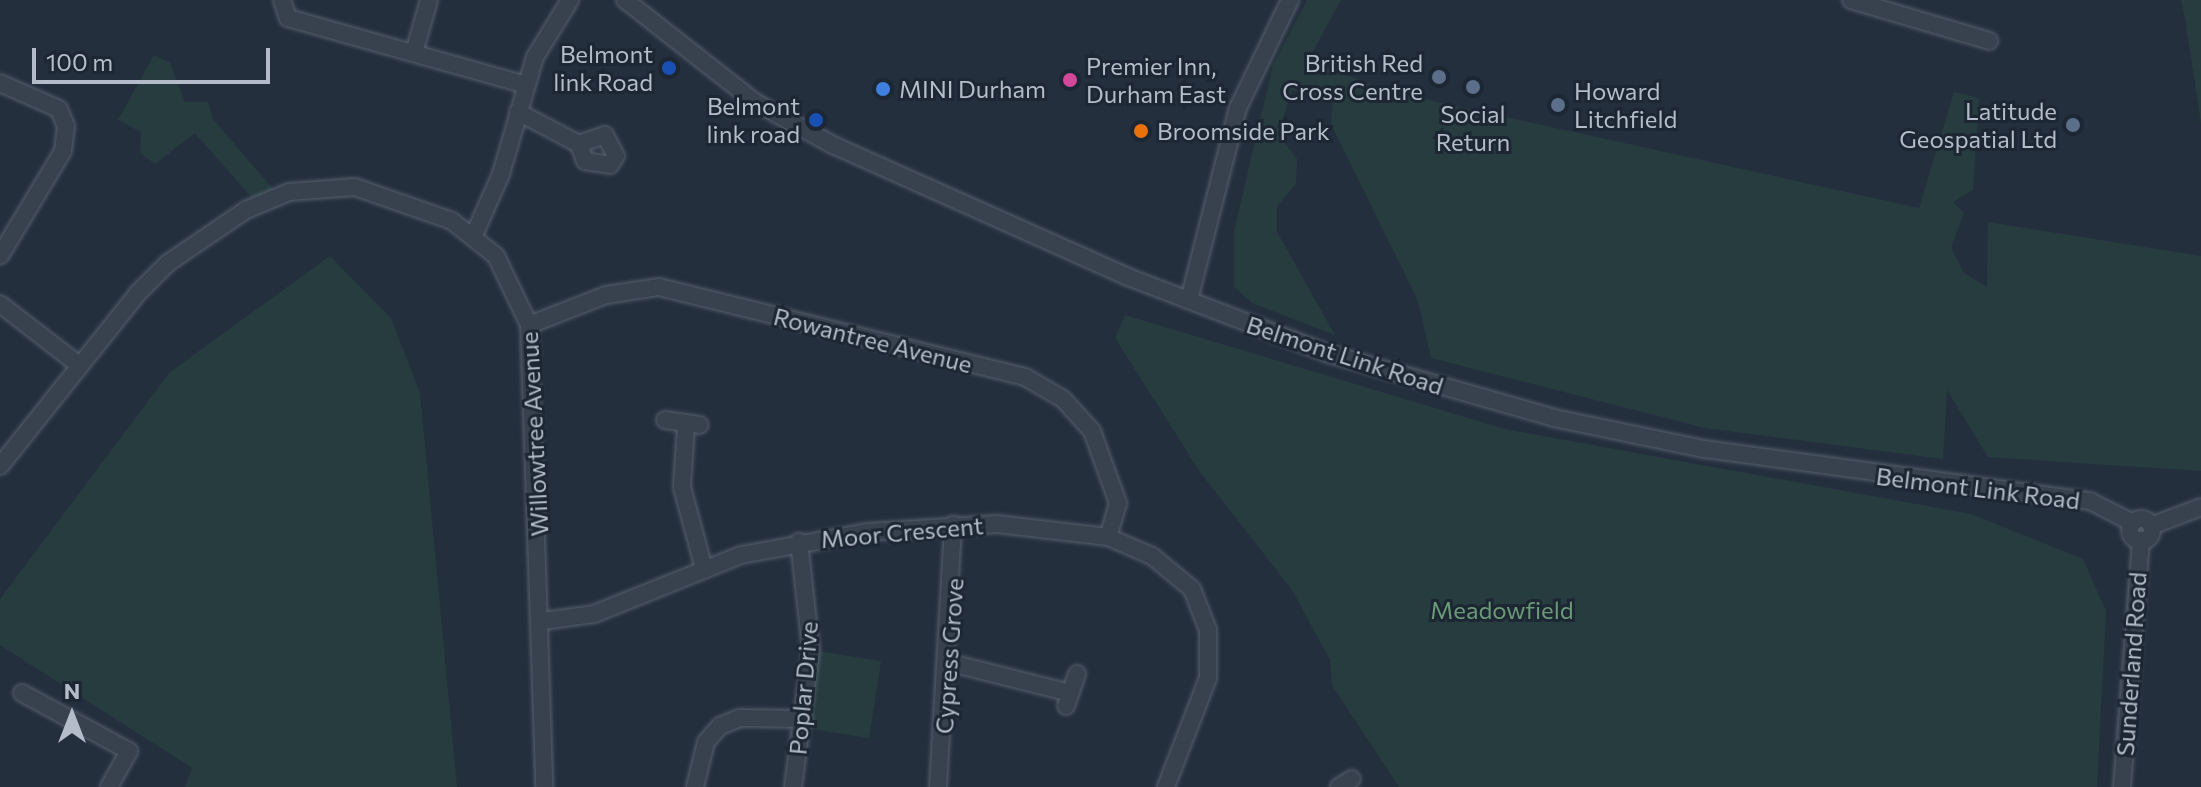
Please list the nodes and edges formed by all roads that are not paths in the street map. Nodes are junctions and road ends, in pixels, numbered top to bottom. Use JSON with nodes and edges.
{"nodes":[{"id":1,"x":282,"y":0,"type":"edge"},
{"id":2,"x":429,"y":0,"type":"edge"},
{"id":3,"x":570,"y":0,"type":"edge"},
{"id":4,"x":625,"y":0,"type":"edge"},
{"id":5,"x":1290,"y":0,"type":"edge"},
{"id":6,"x":1851,"y":0,"type":"edge"},
{"id":7,"x":1989,"y":41,"type":"dead end"},
{"id":8,"x":414,"y":53,"type":"junction"},
{"id":9,"x":0,"y":83,"type":"edge"},
{"id":10,"x":526,"y":85,"type":"junction"},
{"id":11,"x":518,"y":112,"type":"junction"},
{"id":12,"x":579,"y":144,"type":"dead end"},
{"id":13,"x":474,"y":235,"type":"junction"},
{"id":14,"x":0,"y":256,"type":"edge"},
{"id":15,"x":1189,"y":300,"type":"junction"},
{"id":16,"x":0,"y":304,"type":"edge"},
{"id":17,"x":529,"y":325,"type":"junction"},
{"id":18,"x":79,"y":365,"type":"junction"},
{"id":19,"x":665,"y":420,"type":"dead end"},
{"id":20,"x":0,"y":466,"type":"edge"},
{"id":21,"x":2201,"y":507,"type":"edge"},
{"id":22,"x":2133,"y":523,"type":"junction"},
{"id":23,"x":953,"y":524,"type":"junction"},
{"id":24,"x":2151,"y":526,"type":"junction"},
{"id":25,"x":1108,"y":537,"type":"junction"},
{"id":26,"x":2141,"y":540,"type":"junction"},
{"id":27,"x":799,"y":542,"type":"junction"},
{"id":28,"x":704,"y":569,"type":"junction"},
{"id":29,"x":543,"y":621,"type":"junction"},
{"id":30,"x":947,"y":662,"type":"junction"},
{"id":31,"x":1077,"y":674,"type":"dead end"},
{"id":32,"x":22,"y":693,"type":"dead end"},
{"id":33,"x":804,"y":719,"type":"junction"},
{"id":34,"x":109,"y":787,"type":"edge"},
{"id":35,"x":544,"y":787,"type":"edge"},
{"id":36,"x":695,"y":787,"type":"edge"},
{"id":37,"x":793,"y":787,"type":"edge"},
{"id":38,"x":938,"y":787,"type":"edge"},
{"id":39,"x":1166,"y":787,"type":"edge"},
{"id":40,"x":2122,"y":787,"type":"edge"}],
"edges":[{"from":1,"to":8,"type":"street"},
{"from":2,"to":8,"type":"street"},
{"from":3,"to":10,"type":"street"},
{"from":4,"to":15,"type":"street","name":"Belmont Link Road"},
{"from":5,"to":15,"type":"street"},
{"from":6,"to":7,"type":"street"},
{"from":8,"to":10,"type":"street"},
{"from":9,"to":14,"type":"street"},
{"from":10,"to":11,"type":"street"},
{"from":11,"to":12,"type":"street"},
{"from":11,"to":13,"type":"street"},
{"from":13,"to":17,"type":"street","name":"Willowtree Avenue"},
{"from":13,"to":18,"type":"street","name":"Willowtree Avenue"},
{"from":15,"to":22,"type":"street","name":"Belmont Link Road"},
{"from":16,"to":18,"type":"street"},
{"from":17,"to":25,"type":"street","name":"Rowantree Avenue"},
{"from":17,"to":29,"type":"street","name":"Willowtree Avenue"},
{"from":18,"to":20,"type":"street","name":"Willowtree Avenue"},
{"from":19,"to":28,"type":"street"},
{"from":21,"to":24,"type":"street"},
{"from":22,"to":24,"type":"street","name":"Belmont Link Road"},
{"from":22,"to":26,"type":"street"},
{"from":23,"to":25,"type":"street","name":"Moor Crescent"},
{"from":23,"to":27,"type":"street","name":"Moor Crescent"},
{"from":23,"to":30,"type":"street","name":"Cypress Grove"},
{"from":24,"to":26,"type":"street"},
{"from":25,"to":39,"type":"street","name":"Moor Crescent"},
{"from":26,"to":40,"type":"street","name":"Sunderland Road"},
{"from":27,"to":28,"type":"street","name":"Moor Crescent"},
{"from":27,"to":33,"type":"street","name":"Poplar Drive"},
{"from":28,"to":29,"type":"street","name":"Moor Crescent"},
{"from":29,"to":35,"type":"street","name":"Willowtree Avenue"},
{"from":30,"to":31,"type":"street"},
{"from":30,"to":38,"type":"street","name":"Cypress Grove"},
{"from":32,"to":34,"type":"street"},
{"from":33,"to":36,"type":"street"},
{"from":33,"to":37,"type":"street","name":"Poplar Drive"}]}
